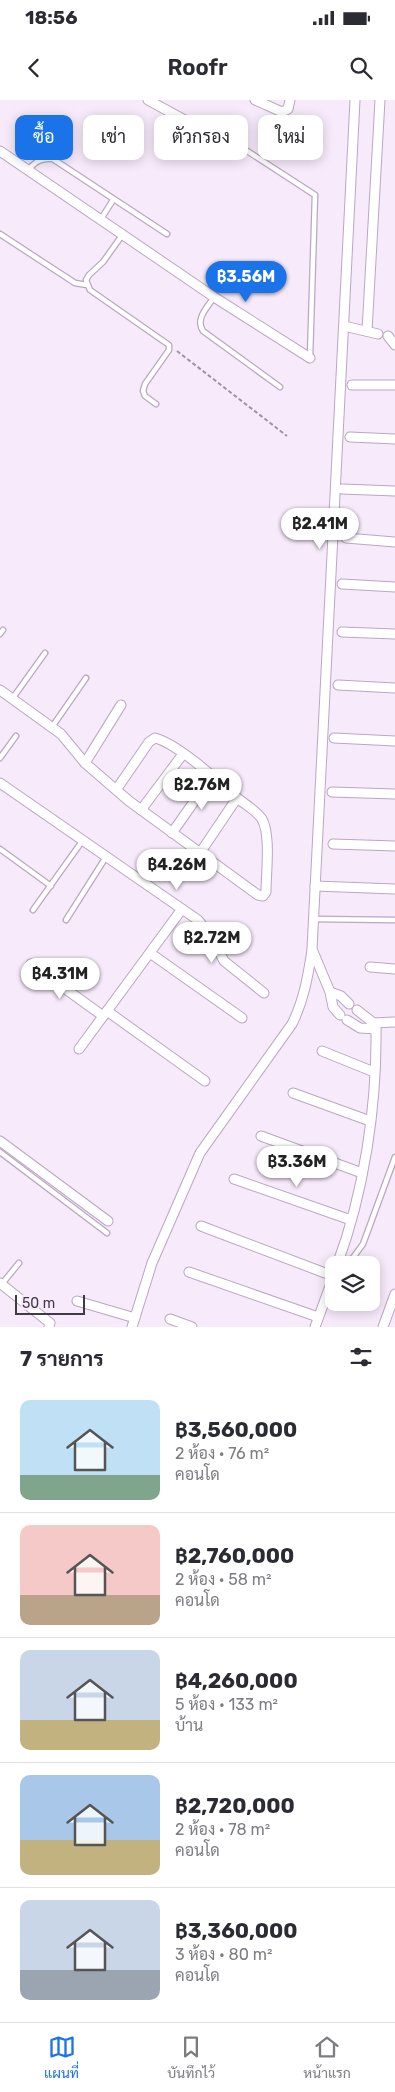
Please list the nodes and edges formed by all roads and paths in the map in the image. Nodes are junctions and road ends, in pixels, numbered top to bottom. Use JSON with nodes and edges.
{"nodes":[{"id":1,"x":148,"y":100,"type":"edge"},
{"id":2,"x":255,"y":100,"type":"edge"},
{"id":3,"x":290,"y":100,"type":"edge"},
{"id":4,"x":355,"y":100,"type":"edge"},
{"id":5,"x":380,"y":100,"type":"edge"},
{"id":6,"x":176,"y":115,"type":"edge"},
{"id":7,"x":0,"y":151,"type":"edge"},
{"id":8,"x":248,"y":152,"type":"edge"},
{"id":9,"x":28,"y":170,"type":"junction"},
{"id":10,"x":112,"y":200,"type":"junction"},
{"id":11,"x":101,"y":219,"type":"junction"},
{"id":12,"x":0,"y":234,"type":"edge"},
{"id":13,"x":123,"y":234,"type":"junction"},
{"id":14,"x":167,"y":234,"type":"dead end"},
{"id":15,"x":87,"y":285,"type":"junction"},
{"id":16,"x":214,"y":297,"type":"junction"},
{"id":17,"x":344,"y":326,"type":"junction"},
{"id":18,"x":367,"y":331,"type":"junction"},
{"id":19,"x":378,"y":334,"type":"dead end"},
{"id":20,"x":169,"y":345,"type":"junction"},
{"id":21,"x":310,"y":358,"type":"joint"},
{"id":22,"x":352,"y":384,"type":"dead end"},
{"id":23,"x":395,"y":385,"type":"edge"},
{"id":24,"x":280,"y":387,"type":"dead end"},
{"id":25,"x":156,"y":404,"type":"dead end"},
{"id":26,"x":287,"y":436,"type":"dead end"},
{"id":27,"x":350,"y":437,"type":"dead end"},
{"id":28,"x":395,"y":439,"type":"edge"},
{"id":29,"x":342,"y":489,"type":"dead end"},
{"id":30,"x":395,"y":491,"type":"edge"},
{"id":31,"x":346,"y":538,"type":"dead end"},
{"id":32,"x":395,"y":542,"type":"edge"},
{"id":33,"x":342,"y":584,"type":"dead end"},
{"id":34,"x":395,"y":587,"type":"edge"},
{"id":35,"x":342,"y":632,"type":"dead end"},
{"id":36,"x":395,"y":634,"type":"edge"},
{"id":37,"x":45,"y":654,"type":"dead end"},
{"id":38,"x":86,"y":678,"type":"dead end"},
{"id":39,"x":338,"y":685,"type":"dead end"},
{"id":40,"x":395,"y":688,"type":"edge"},
{"id":41,"x":0,"y":690,"type":"edge"},
{"id":42,"x":12,"y":698,"type":"junction"},
{"id":43,"x":121,"y":705,"type":"dead end"},
{"id":44,"x":52,"y":727,"type":"junction"},
{"id":45,"x":16,"y":736,"type":"dead end"},
{"id":46,"x":334,"y":738,"type":"dead end"},
{"id":47,"x":395,"y":741,"type":"edge"},
{"id":48,"x":183,"y":754,"type":"junction"},
{"id":49,"x":0,"y":758,"type":"edge"},
{"id":50,"x":85,"y":763,"type":"junction"},
{"id":51,"x":212,"y":776,"type":"junction"},
{"id":52,"x":0,"y":783,"type":"edge"},
{"id":53,"x":116,"y":790,"type":"junction"},
{"id":54,"x":332,"y":792,"type":"dead end"},
{"id":55,"x":395,"y":794,"type":"edge"},
{"id":56,"x":237,"y":798,"type":"junction"},
{"id":57,"x":141,"y":810,"type":"junction"},
{"id":58,"x":172,"y":833,"type":"junction"},
{"id":59,"x":83,"y":840,"type":"junction"},
{"id":60,"x":333,"y":844,"type":"dead end"},
{"id":61,"x":395,"y":846,"type":"edge"},
{"id":62,"x":0,"y":850,"type":"edge"},
{"id":63,"x":200,"y":853,"type":"junction"},
{"id":64,"x":106,"y":856,"type":"junction"},
{"id":65,"x":51,"y":886,"type":"junction"},
{"id":66,"x":315,"y":886,"type":"junction"},
{"id":67,"x":395,"y":889,"type":"edge"},
{"id":68,"x":182,"y":909,"type":"junction"},
{"id":69,"x":33,"y":910,"type":"dead end"},
{"id":70,"x":314,"y":919,"type":"junction"},
{"id":71,"x":66,"y":920,"type":"dead end"},
{"id":72,"x":395,"y":920,"type":"edge"},
{"id":73,"x":312,"y":949,"type":"junction"},
{"id":74,"x":150,"y":953,"type":"junction"},
{"id":75,"x":31,"y":964,"type":"dead end"},
{"id":76,"x":370,"y":967,"type":"dead end"},
{"id":77,"x":395,"y":968,"type":"edge"},
{"id":78,"x":330,"y":992,"type":"junction"},
{"id":79,"x":264,"y":993,"type":"dead end"},
{"id":80,"x":349,"y":1004,"type":"dead end"},
{"id":81,"x":357,"y":1010,"type":"dead end"},
{"id":82,"x":105,"y":1014,"type":"junction"},
{"id":83,"x":242,"y":1018,"type":"dead end"},
{"id":84,"x":395,"y":1022,"type":"edge"},
{"id":85,"x":374,"y":1026,"type":"junction"},
{"id":86,"x":79,"y":1049,"type":"dead end"},
{"id":87,"x":322,"y":1051,"type":"dead end"},
{"id":88,"x":374,"y":1072,"type":"junction"},
{"id":89,"x":205,"y":1081,"type":"dead end"},
{"id":90,"x":293,"y":1093,"type":"dead end"},
{"id":91,"x":370,"y":1121,"type":"junction"},
{"id":92,"x":261,"y":1136,"type":"dead end"},
{"id":93,"x":0,"y":1141,"type":"edge"},
{"id":94,"x":0,"y":1152,"type":"edge"},
{"id":95,"x":395,"y":1157,"type":"edge"},
{"id":96,"x":362,"y":1172,"type":"junction"},
{"id":97,"x":234,"y":1179,"type":"dead end"},
{"id":98,"x":352,"y":1220,"type":"junction"},
{"id":99,"x":108,"y":1222,"type":"dead end"},
{"id":100,"x":201,"y":1226,"type":"dead end"},
{"id":101,"x":107,"y":1233,"type":"dead end"},
{"id":102,"x":340,"y":1256,"type":"edge"},
{"id":103,"x":355,"y":1256,"type":"edge"},
{"id":104,"x":19,"y":1263,"type":"dead end"},
{"id":105,"x":189,"y":1272,"type":"dead end"},
{"id":106,"x":325,"y":1272,"type":"edge"},
{"id":107,"x":1,"y":1284,"type":"edge"},
{"id":108,"x":395,"y":1294,"type":"edge"},
{"id":109,"x":325,"y":1299,"type":"edge"},
{"id":110,"x":77,"y":1301,"type":"dead end"},
{"id":111,"x":318,"y":1317,"type":"junction"},
{"id":112,"x":170,"y":1319,"type":"dead end"},
{"id":113,"x":134,"y":1322,"type":"edge"},
{"id":114,"x":49,"y":1327,"type":"edge"},
{"id":115,"x":192,"y":1327,"type":"edge"},
{"id":116,"x":314,"y":1327,"type":"edge"},
{"id":117,"x":383,"y":1327,"type":"edge"}],
"edges":[{"from":1,"to":6,"type":"street"},
{"from":2,"to":3,"type":"street"},
{"from":4,"to":17,"type":"street"},
{"from":5,"to":18,"type":"street"},
{"from":7,"to":9,"type":"street"},
{"from":8,"to":21,"type":"lane"},
{"from":9,"to":10,"type":"lane"},
{"from":9,"to":11,"type":"street"},
{"from":10,"to":11,"type":"lane"},
{"from":10,"to":14,"type":"lane"},
{"from":11,"to":13,"type":"street"},
{"from":12,"to":15,"type":"lane"},
{"from":13,"to":15,"type":"lane"},
{"from":13,"to":16,"type":"street"},
{"from":15,"to":20,"type":"lane"},
{"from":16,"to":21,"type":"street"},
{"from":16,"to":24,"type":"lane"},
{"from":17,"to":18,"type":"street"},
{"from":17,"to":66,"type":"street"},
{"from":18,"to":19,"type":"street"},
{"from":20,"to":25,"type":"lane"},
{"from":20,"to":26,"type":"path"},
{"from":22,"to":23,"type":"street"},
{"from":27,"to":28,"type":"street"},
{"from":29,"to":30,"type":"street"},
{"from":31,"to":32,"type":"street"},
{"from":33,"to":34,"type":"street"},
{"from":35,"to":36,"type":"street"},
{"from":37,"to":42,"type":"lane"},
{"from":38,"to":44,"type":"lane"},
{"from":39,"to":40,"type":"street"},
{"from":41,"to":42,"type":"street"},
{"from":42,"to":44,"type":"street"},
{"from":43,"to":50,"type":"street"},
{"from":44,"to":50,"type":"street"},
{"from":45,"to":49,"type":"lane"},
{"from":46,"to":47,"type":"street"},
{"from":48,"to":51,"type":"street"},
{"from":48,"to":53,"type":"street"},
{"from":48,"to":57,"type":"street"},
{"from":50,"to":53,"type":"street"},
{"from":51,"to":56,"type":"street"},
{"from":51,"to":58,"type":"street"},
{"from":52,"to":59,"type":"street"},
{"from":53,"to":57,"type":"street"},
{"from":54,"to":55,"type":"street"},
{"from":56,"to":63,"type":"street"},
{"from":56,"to":63,"type":"street"},
{"from":57,"to":58,"type":"street"},
{"from":58,"to":63,"type":"street"},
{"from":59,"to":64,"type":"street"},
{"from":59,"to":65,"type":"lane"},
{"from":60,"to":61,"type":"street"},
{"from":62,"to":65,"type":"lane"},
{"from":64,"to":68,"type":"street"},
{"from":64,"to":71,"type":"lane"},
{"from":65,"to":69,"type":"lane"},
{"from":66,"to":67,"type":"street"},
{"from":66,"to":70,"type":"street"},
{"from":68,"to":74,"type":"street"},
{"from":68,"to":79,"type":"street"},
{"from":70,"to":72,"type":"lane"},
{"from":70,"to":73,"type":"street"},
{"from":73,"to":78,"type":"street"},
{"from":73,"to":113,"type":"street"},
{"from":74,"to":82,"type":"street"},
{"from":74,"to":83,"type":"street"},
{"from":75,"to":82,"type":"street"},
{"from":76,"to":77,"type":"street"},
{"from":78,"to":80,"type":"street"},
{"from":78,"to":85,"type":"street"},
{"from":81,"to":85,"type":"street"},
{"from":82,"to":86,"type":"street"},
{"from":82,"to":89,"type":"street"},
{"from":84,"to":85,"type":"street"},
{"from":85,"to":88,"type":"street"},
{"from":87,"to":88,"type":"street"},
{"from":88,"to":91,"type":"street"},
{"from":90,"to":91,"type":"street"},
{"from":91,"to":96,"type":"street"},
{"from":92,"to":96,"type":"street"},
{"from":93,"to":99,"type":"street"},
{"from":94,"to":101,"type":"lane"},
{"from":95,"to":103,"type":"lane"},
{"from":96,"to":98,"type":"street"},
{"from":97,"to":98,"type":"street"},
{"from":98,"to":102,"type":"street"},
{"from":100,"to":106,"type":"street"},
{"from":104,"to":107,"type":"lane"},
{"from":105,"to":111,"type":"street"},
{"from":107,"to":114,"type":"street"},
{"from":108,"to":117,"type":"street"},
{"from":109,"to":111,"type":"street"},
{"from":110,"to":113,"type":"street"},
{"from":111,"to":116,"type":"street"},
{"from":112,"to":115,"type":"street"}]}
